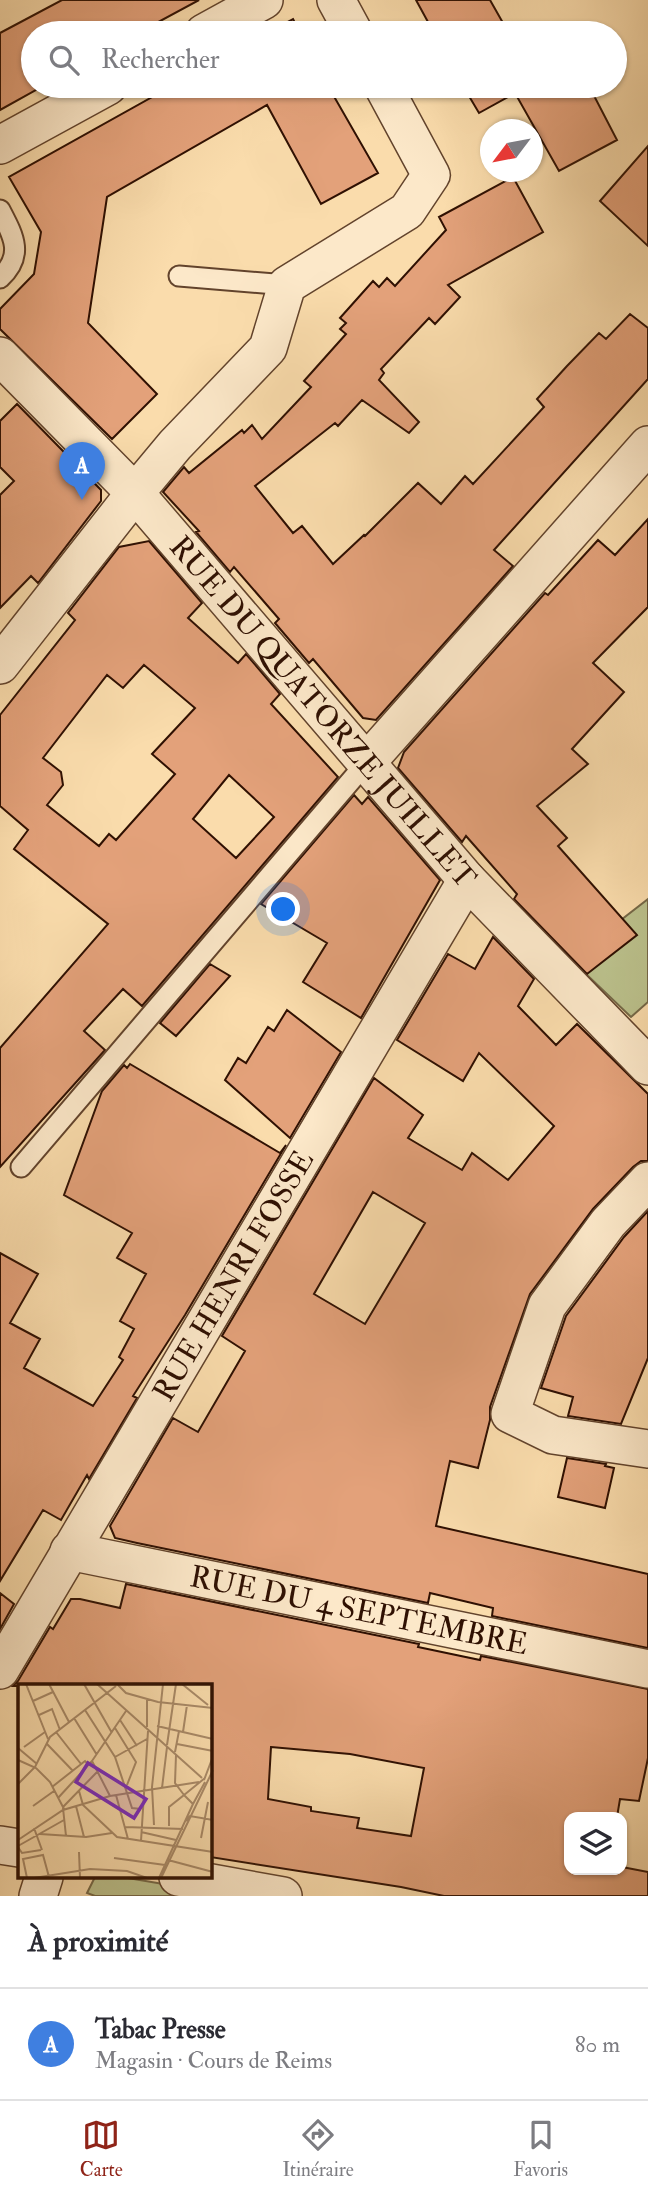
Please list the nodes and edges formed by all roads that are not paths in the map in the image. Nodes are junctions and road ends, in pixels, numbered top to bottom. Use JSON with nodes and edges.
{"nodes":[{"id":1,"x":264,"y":0,"type":"edge"},
{"id":2,"x":336,"y":0,"type":"edge"},
{"id":3,"x":226,"y":21,"type":"edge"},
{"id":4,"x":347,"y":21,"type":"edge"},
{"id":5,"x":86,"y":98,"type":"edge"},
{"id":6,"x":389,"y":98,"type":"edge"},
{"id":7,"x":0,"y":145,"type":"edge"},
{"id":8,"x":0,"y":210,"type":"edge"},
{"id":9,"x":179,"y":276,"type":"dead end"},
{"id":10,"x":0,"y":278,"type":"edge"},
{"id":11,"x":287,"y":285,"type":"junction"},
{"id":12,"x":0,"y":356,"type":"edge"},
{"id":13,"x":648,"y":445,"type":"edge"},
{"id":14,"x":135,"y":493,"type":"junction"},
{"id":15,"x":6,"y":651,"type":"edge"},
{"id":16,"x":366,"y":763,"type":"junction"},
{"id":17,"x":467,"y":880,"type":"junction"},
{"id":18,"x":648,"y":1066,"type":"edge"},
{"id":19,"x":21,"y":1167,"type":"dead end"},
{"id":20,"x":648,"y":1181,"type":"edge"},
{"id":21,"x":648,"y":1449,"type":"edge"},
{"id":22,"x":69,"y":1551,"type":"junction"},
{"id":23,"x":648,"y":1669,"type":"edge"},
{"id":24,"x":0,"y":1670,"type":"edge"},
{"id":25,"x":0,"y":1845,"type":"edge"},
{"id":26,"x":18,"y":1848,"type":"edge"},
{"id":27,"x":44,"y":1878,"type":"edge"},
{"id":28,"x":184,"y":1878,"type":"edge"},
{"id":29,"x":38,"y":1896,"type":"edge"},
{"id":30,"x":283,"y":1896,"type":"edge"}],
"edges":[{"from":1,"to":3,"type":"street"},
{"from":2,"to":4,"type":"street"},
{"from":5,"to":7,"type":"street"},
{"from":6,"to":11,"type":"street"},
{"from":8,"to":10,"type":"lane"},
{"from":9,"to":11,"type":"lane"},
{"from":11,"to":14,"type":"street"},
{"from":12,"to":14,"type":"street","name":"RUE DU QUATORZE JUILLET"},
{"from":13,"to":16,"type":"street"},
{"from":14,"to":15,"type":"street"},
{"from":14,"to":16,"type":"street","name":"RUE DU QUATORZE JUILLET"},
{"from":16,"to":17,"type":"street","name":"RUE DU QUATORZE JUILLET"},
{"from":16,"to":19,"type":"lane"},
{"from":17,"to":18,"type":"street","name":"RUE DU QUATORZE JUILLET"},
{"from":17,"to":22,"type":"street","name":"RUE HENRI FOSSE"},
{"from":20,"to":21,"type":"street"},
{"from":22,"to":23,"type":"street","name":"RUE DU 4 SEPTEMBRE"},
{"from":22,"to":24,"type":"street","name":"RUE HENRI FOSSE"},
{"from":25,"to":26,"type":"street"},
{"from":27,"to":29,"type":"street"},
{"from":28,"to":30,"type":"street"}]}
